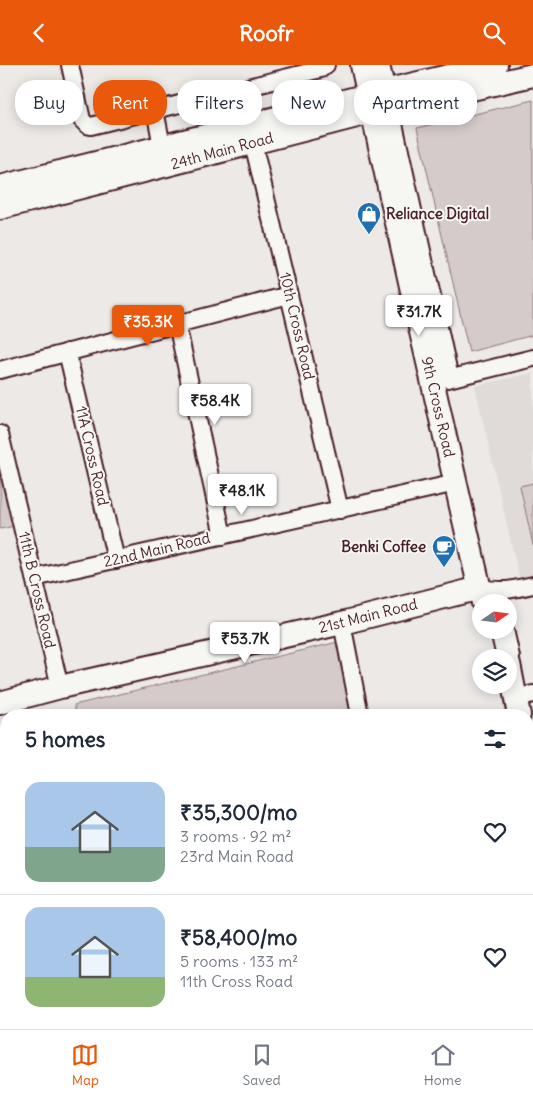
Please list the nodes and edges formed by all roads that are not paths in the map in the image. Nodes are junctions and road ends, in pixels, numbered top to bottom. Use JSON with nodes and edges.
{"nodes":[{"id":1,"x":70,"y":65,"type":"edge"},
{"id":2,"x":326,"y":65,"type":"edge"},
{"id":3,"x":362,"y":65,"type":"edge"},
{"id":4,"x":378,"y":65,"type":"edge"},
{"id":5,"x":496,"y":65,"type":"edge"},
{"id":6,"x":533,"y":75,"type":"edge"},
{"id":7,"x":368,"y":80,"type":"edge"},
{"id":8,"x":378,"y":80,"type":"edge"},
{"id":9,"x":448,"y":80,"type":"edge"},
{"id":10,"x":477,"y":85,"type":"edge"},
{"id":11,"x":167,"y":107,"type":"edge"},
{"id":12,"x":354,"y":107,"type":"edge"},
{"id":13,"x":354,"y":110,"type":"edge"},
{"id":14,"x":95,"y":125,"type":"edge"},
{"id":15,"x":158,"y":125,"type":"edge"},
{"id":16,"x":382,"y":125,"type":"edge"},
{"id":17,"x":384,"y":125,"type":"edge"},
{"id":18,"x":253,"y":143,"type":"junction"},
{"id":19,"x":162,"y":147,"type":"junction"},
{"id":20,"x":0,"y":187,"type":"edge"},
{"id":21,"x":0,"y":208,"type":"edge"},
{"id":22,"x":289,"y":295,"type":"junction"},
{"id":23,"x":177,"y":324,"type":"junction"},
{"id":24,"x":67,"y":352,"type":"junction"},
{"id":25,"x":533,"y":358,"type":"edge"},
{"id":26,"x":0,"y":370,"type":"edge"},
{"id":27,"x":448,"y":379,"type":"junction"},
{"id":28,"x":0,"y":434,"type":"edge"},
{"id":29,"x":456,"y":483,"type":"junction"},
{"id":30,"x":340,"y":510,"type":"junction"},
{"id":31,"x":223,"y":536,"type":"junction"},
{"id":32,"x":116,"y":560,"type":"junction"},
{"id":33,"x":34,"y":578,"type":"junction"},
{"id":34,"x":533,"y":585,"type":"edge"},
{"id":35,"x":487,"y":594,"type":"edge"},
{"id":36,"x":488,"y":594,"type":"edge"},
{"id":37,"x":496,"y":594,"type":"edge"},
{"id":38,"x":472,"y":599,"type":"edge"},
{"id":39,"x":342,"y":623,"type":"junction"},
{"id":40,"x":60,"y":687,"type":"junction"},
{"id":41,"x":0,"y":703,"type":"edge"},
{"id":42,"x":359,"y":709,"type":"edge"}],
"edges":[{"from":1,"to":14,"type":"street"},
{"from":2,"to":11,"type":"street"},
{"from":3,"to":7,"type":"main road","name":"9th Cross Road"},
{"from":4,"to":8,"type":"main road","name":"9th Cross Road"},
{"from":5,"to":9,"type":"main road","name":"24th Main Road"},
{"from":6,"to":10,"type":"main road","name":"24th Main Road"},
{"from":12,"to":19,"type":"main road","name":"24th Main Road"},
{"from":13,"to":18,"type":"main road","name":"24th Main Road"},
{"from":15,"to":19,"type":"street"},
{"from":16,"to":29,"type":"main road","name":"9th Cross Road"},
{"from":17,"to":27,"type":"main road","name":"9th Cross Road"},
{"from":18,"to":21,"type":"main road","name":"24th Main Road"},
{"from":18,"to":22,"type":"street","name":"10th Cross Road"},
{"from":19,"to":20,"type":"main road","name":"24th Main Road"},
{"from":22,"to":23,"type":"street"},
{"from":22,"to":30,"type":"street","name":"10th Cross Road"},
{"from":23,"to":24,"type":"street"},
{"from":23,"to":31,"type":"street"},
{"from":24,"to":26,"type":"street"},
{"from":24,"to":32,"type":"street","name":"11A Cross Road"},
{"from":25,"to":27,"type":"street"},
{"from":27,"to":36,"type":"main road","name":"9th Cross Road"},
{"from":28,"to":33,"type":"street","name":"11th B Cross Road"},
{"from":29,"to":30,"type":"street","name":"22nd Main Road"},
{"from":29,"to":35,"type":"main road","name":"9th Cross Road"},
{"from":30,"to":31,"type":"street","name":"22nd Main Road"},
{"from":31,"to":32,"type":"street","name":"22nd Main Road"},
{"from":32,"to":33,"type":"street","name":"22nd Main Road"},
{"from":33,"to":40,"type":"street","name":"11th B Cross Road"},
{"from":34,"to":37,"type":"street","name":"21st Main Road"},
{"from":38,"to":39,"type":"main road","name":"21st Main Road"},
{"from":39,"to":40,"type":"main road","name":"21st Main Road"},
{"from":39,"to":42,"type":"street"},
{"from":40,"to":41,"type":"main road","name":"21st Main Road"}]}
